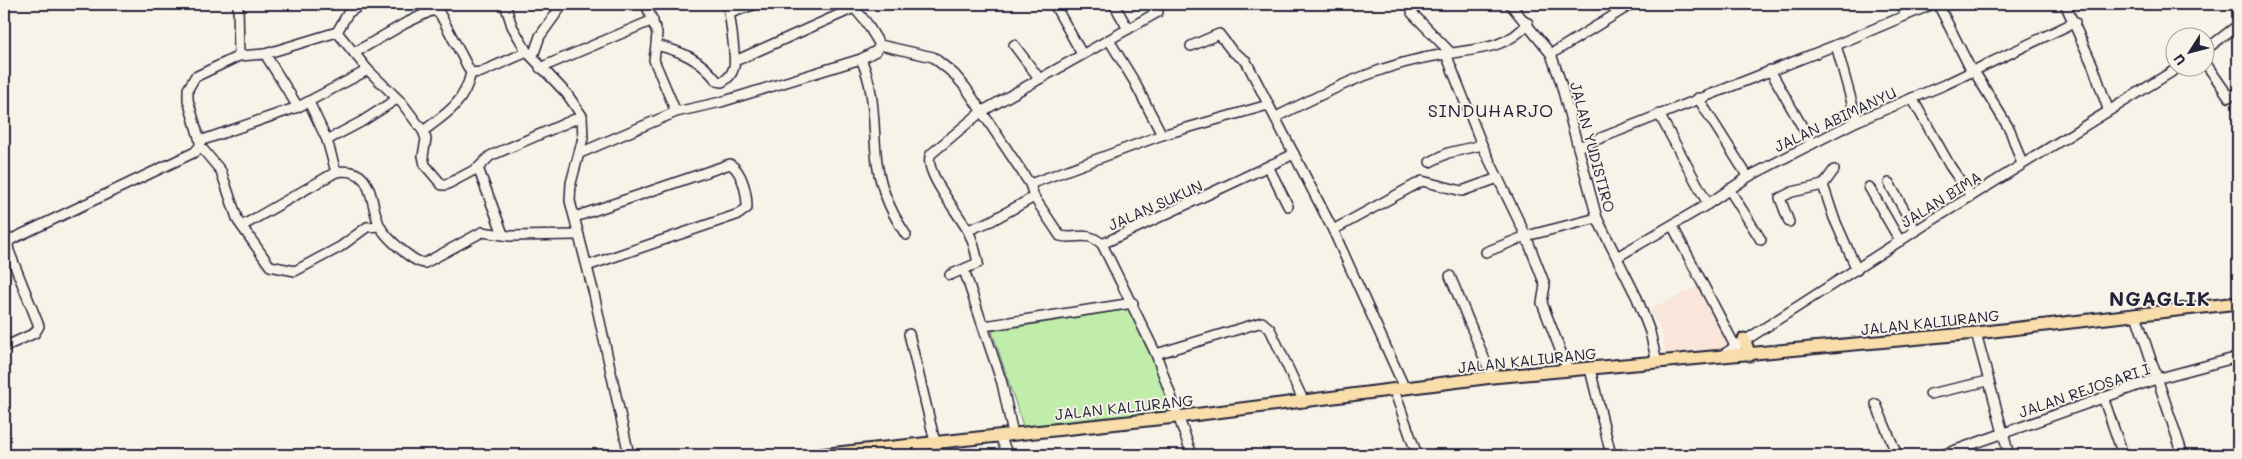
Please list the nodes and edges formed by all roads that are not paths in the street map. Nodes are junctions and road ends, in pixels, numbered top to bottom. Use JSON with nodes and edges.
{"nodes":[{"id":1,"x":238,"y":4,"type":"edge"},
{"id":2,"x":362,"y":4,"type":"edge"},
{"id":3,"x":504,"y":4,"type":"edge"},
{"id":4,"x":563,"y":4,"type":"edge"},
{"id":5,"x":648,"y":4,"type":"edge"},
{"id":6,"x":727,"y":4,"type":"edge"},
{"id":7,"x":756,"y":4,"type":"edge"},
{"id":8,"x":1054,"y":4,"type":"edge"},
{"id":9,"x":1114,"y":4,"type":"edge"},
{"id":10,"x":1510,"y":4,"type":"edge"},
{"id":11,"x":1632,"y":4,"type":"edge"},
{"id":12,"x":1900,"y":4,"type":"edge"},
{"id":13,"x":1932,"y":4,"type":"edge"},
{"id":14,"x":2065,"y":4,"type":"edge"},
{"id":15,"x":853,"y":6,"type":"edge"},
{"id":16,"x":1158,"y":12,"type":"dead end"},
{"id":17,"x":1412,"y":12,"type":"dead end"},
{"id":18,"x":730,"y":13,"type":"junction"},
{"id":19,"x":1907,"y":15,"type":"junction"},
{"id":20,"x":653,"y":20,"type":"junction"},
{"id":21,"x":2075,"y":22,"type":"junction"},
{"id":22,"x":1528,"y":23,"type":"junction"},
{"id":23,"x":2238,"y":25,"type":"edge"},
{"id":24,"x":1128,"y":30,"type":"junction"},
{"id":25,"x":337,"y":32,"type":"junction"},
{"id":26,"x":1109,"y":40,"type":"junction"},
{"id":27,"x":2214,"y":43,"type":"edge"},
{"id":28,"x":880,"y":45,"type":"junction"},
{"id":29,"x":1014,"y":45,"type":"dead end"},
{"id":30,"x":1836,"y":45,"type":"junction"},
{"id":31,"x":656,"y":46,"type":"junction"},
{"id":32,"x":1191,"y":46,"type":"dead end"},
{"id":33,"x":354,"y":53,"type":"junction"},
{"id":34,"x":265,"y":54,"type":"junction"},
{"id":35,"x":530,"y":54,"type":"junction"},
{"id":36,"x":1082,"y":54,"type":"junction"},
{"id":37,"x":1448,"y":54,"type":"junction"},
{"id":38,"x":1551,"y":54,"type":"junction"},
{"id":39,"x":239,"y":56,"type":"junction"},
{"id":40,"x":861,"y":59,"type":"junction"},
{"id":41,"x":735,"y":61,"type":"junction"},
{"id":42,"x":540,"y":68,"type":"junction"},
{"id":43,"x":368,"y":70,"type":"junction"},
{"id":44,"x":1770,"y":70,"type":"junction"},
{"id":45,"x":1973,"y":71,"type":"junction"},
{"id":46,"x":471,"y":73,"type":"junction"},
{"id":47,"x":2214,"y":75,"type":"edge"},
{"id":48,"x":2164,"y":76,"type":"edge"},
{"id":49,"x":1039,"y":78,"type":"junction"},
{"id":50,"x":2238,"y":93,"type":"edge"},
{"id":51,"x":1698,"y":98,"type":"junction"},
{"id":52,"x":1912,"y":98,"type":"junction"},
{"id":53,"x":397,"y":99,"type":"junction"},
{"id":54,"x":309,"y":102,"type":"junction"},
{"id":55,"x":1268,"y":105,"type":"junction"},
{"id":56,"x":298,"y":107,"type":"junction"},
{"id":57,"x":2108,"y":109,"type":"junction"},
{"id":58,"x":676,"y":112,"type":"junction"},
{"id":59,"x":981,"y":112,"type":"junction"},
{"id":60,"x":1659,"y":114,"type":"junction"},
{"id":61,"x":582,"y":116,"type":"junction"},
{"id":62,"x":1276,"y":117,"type":"junction"},
{"id":63,"x":1857,"y":121,"type":"junction"},
{"id":64,"x":423,"y":131,"type":"junction"},
{"id":65,"x":1162,"y":135,"type":"junction"},
{"id":66,"x":327,"y":140,"type":"junction"},
{"id":67,"x":200,"y":144,"type":"junction"},
{"id":68,"x":1812,"y":144,"type":"junction"},
{"id":69,"x":1482,"y":145,"type":"junction"},
{"id":70,"x":1578,"y":147,"type":"junction"},
{"id":71,"x":580,"y":153,"type":"junction"},
{"id":72,"x":1294,"y":154,"type":"junction"},
{"id":73,"x":1430,"y":162,"type":"dead end"},
{"id":74,"x":2022,"y":164,"type":"junction"},
{"id":75,"x":478,"y":168,"type":"junction"},
{"id":76,"x":1269,"y":168,"type":"junction"},
{"id":77,"x":1834,"y":170,"type":"dead end"},
{"id":78,"x":336,"y":172,"type":"junction"},
{"id":79,"x":1748,"y":176,"type":"junction"},
{"id":80,"x":1498,"y":178,"type":"junction"},
{"id":81,"x":1889,"y":183,"type":"dead end"},
{"id":82,"x":1030,"y":184,"type":"junction"},
{"id":83,"x":1823,"y":185,"type":"junction"},
{"id":84,"x":1869,"y":187,"type":"dead end"},
{"id":85,"x":1730,"y":189,"type":"junction"},
{"id":86,"x":1971,"y":196,"type":"junction"},
{"id":87,"x":1034,"y":197,"type":"junction"},
{"id":88,"x":1708,"y":204,"type":"junction"},
{"id":89,"x":1288,"y":206,"type":"dead end"},
{"id":90,"x":575,"y":217,"type":"junction"},
{"id":91,"x":1597,"y":218,"type":"junction"},
{"id":92,"x":1789,"y":222,"type":"dead end"},
{"id":93,"x":1672,"y":225,"type":"junction"},
{"id":94,"x":242,"y":226,"type":"junction"},
{"id":95,"x":380,"y":226,"type":"junction"},
{"id":96,"x":968,"y":230,"type":"junction"},
{"id":97,"x":1333,"y":230,"type":"junction"},
{"id":98,"x":1916,"y":231,"type":"junction"},
{"id":99,"x":503,"y":234,"type":"junction"},
{"id":100,"x":580,"y":235,"type":"junction"},
{"id":101,"x":906,"y":235,"type":"dead end"},
{"id":102,"x":1526,"y":236,"type":"junction"},
{"id":103,"x":1761,"y":240,"type":"dead end"},
{"id":104,"x":1900,"y":241,"type":"junction"},
{"id":105,"x":1102,"y":244,"type":"junction"},
{"id":106,"x":1486,"y":252,"type":"dead end"},
{"id":107,"x":1617,"y":257,"type":"junction"},
{"id":108,"x":587,"y":266,"type":"junction"},
{"id":109,"x":964,"y":270,"type":"junction"},
{"id":110,"x":1857,"y":270,"type":"junction"},
{"id":111,"x":950,"y":275,"type":"dead end"},
{"id":112,"x":1450,"y":276,"type":"dead end"},
{"id":113,"x":1132,"y":303,"type":"junction"},
{"id":114,"x":2238,"y":303,"type":"edge"},
{"id":115,"x":2136,"y":314,"type":"junction"},
{"id":116,"x":984,"y":326,"type":"junction"},
{"id":117,"x":1976,"y":333,"type":"junction"},
{"id":118,"x":908,"y":334,"type":"dead end"},
{"id":119,"x":1740,"y":342,"type":"junction"},
{"id":120,"x":4,"y":348,"type":"edge"},
{"id":121,"x":1156,"y":354,"type":"junction"},
{"id":122,"x":1750,"y":354,"type":"junction"},
{"id":123,"x":1720,"y":356,"type":"junction"},
{"id":124,"x":2238,"y":357,"type":"edge"},
{"id":125,"x":1657,"y":362,"type":"junction"},
{"id":126,"x":1590,"y":368,"type":"junction"},
{"id":127,"x":1568,"y":370,"type":"junction"},
{"id":128,"x":1492,"y":377,"type":"junction"},
{"id":129,"x":2156,"y":378,"type":"junction"},
{"id":130,"x":1988,"y":382,"type":"junction"},
{"id":131,"x":1400,"y":390,"type":"junction"},
{"id":132,"x":1930,"y":394,"type":"dead end"},
{"id":133,"x":2103,"y":396,"type":"junction"},
{"id":134,"x":1304,"y":402,"type":"junction"},
{"id":135,"x":1876,"y":404,"type":"dead end"},
{"id":136,"x":1178,"y":416,"type":"junction"},
{"id":137,"x":2001,"y":433,"type":"junction"},
{"id":138,"x":1013,"y":434,"type":"junction"},
{"id":139,"x":1000,"y":436,"type":"junction"},
{"id":140,"x":935,"y":442,"type":"junction"},
{"id":141,"x":2122,"y":452,"type":"dead end"},
{"id":142,"x":629,"y":455,"type":"edge"},
{"id":143,"x":819,"y":455,"type":"edge"},
{"id":144,"x":1008,"y":455,"type":"edge"},
{"id":145,"x":1192,"y":455,"type":"edge"},
{"id":146,"x":1417,"y":455,"type":"edge"},
{"id":147,"x":1611,"y":455,"type":"edge"},
{"id":148,"x":1897,"y":455,"type":"edge"},
{"id":149,"x":1942,"y":455,"type":"edge"},
{"id":150,"x":2009,"y":455,"type":"edge"},
{"id":151,"x":2183,"y":455,"type":"edge"}],
"edges":[{"from":1,"to":39,"type":"street"},
{"from":2,"to":25,"type":"street"},
{"from":3,"to":35,"type":"street"},
{"from":4,"to":35,"type":"street"},
{"from":5,"to":20,"type":"street"},
{"from":6,"to":18,"type":"street"},
{"from":7,"to":18,"type":"street"},
{"from":8,"to":36,"type":"street"},
{"from":9,"to":24,"type":"street"},
{"from":10,"to":22,"type":"street","name":"JALAN YUDISTIRO"},
{"from":11,"to":38,"type":"street"},
{"from":12,"to":19,"type":"street"},
{"from":13,"to":19,"type":"street"},
{"from":13,"to":45,"type":"street"},
{"from":14,"to":21,"type":"street"},
{"from":15,"to":28,"type":"street"},
{"from":15,"to":41,"type":"street"},
{"from":16,"to":24,"type":"street"},
{"from":17,"to":37,"type":"street"},
{"from":18,"to":41,"type":"street"},
{"from":19,"to":30,"type":"street"},
{"from":20,"to":31,"type":"street"},
{"from":20,"to":42,"type":"street"},
{"from":21,"to":45,"type":"street","name":"JALAN ABIMANYU"},
{"from":21,"to":57,"type":"street"},
{"from":22,"to":37,"type":"street"},
{"from":22,"to":38,"type":"street","name":"JALAN YUDISTIRO"},
{"from":23,"to":27,"type":"street"},
{"from":24,"to":26,"type":"street"},
{"from":25,"to":33,"type":"street"},
{"from":25,"to":34,"type":"street"},
{"from":26,"to":36,"type":"street"},
{"from":26,"to":65,"type":"street"},
{"from":28,"to":40,"type":"street"},
{"from":28,"to":59,"type":"street","name":"JALAN SUKUN"},
{"from":29,"to":49,"type":"street"},
{"from":30,"to":44,"type":"street"},
{"from":30,"to":63,"type":"street"},
{"from":31,"to":41,"type":"street"},
{"from":31,"to":58,"type":"street"},
{"from":32,"to":55,"type":"street"},
{"from":33,"to":43,"type":"street"},
{"from":33,"to":46,"type":"street"},
{"from":34,"to":39,"type":"street"},
{"from":34,"to":56,"type":"street"},
{"from":35,"to":42,"type":"street"},
{"from":35,"to":46,"type":"street"},
{"from":36,"to":49,"type":"street"},
{"from":37,"to":62,"type":"street"},
{"from":37,"to":69,"type":"street"},
{"from":38,"to":70,"type":"street","name":"JALAN YUDISTIRO"},
{"from":39,"to":67,"type":"street"},
{"from":40,"to":58,"type":"street"},
{"from":40,"to":101,"type":"street"},
{"from":42,"to":61,"type":"street"},
{"from":43,"to":53,"type":"street"},
{"from":43,"to":54,"type":"street"},
{"from":44,"to":51,"type":"street"},
{"from":44,"to":68,"type":"street"},
{"from":45,"to":52,"type":"street","name":"JALAN ABIMANYU"},
{"from":45,"to":74,"type":"street"},
{"from":46,"to":64,"type":"street"},
{"from":47,"to":50,"type":"street"},
{"from":48,"to":57,"type":"street","name":"JALAN BIMA"},
{"from":49,"to":59,"type":"street"},
{"from":51,"to":60,"type":"street"},
{"from":51,"to":79,"type":"street"},
{"from":52,"to":63,"type":"street","name":"JALAN ABIMANYU"},
{"from":52,"to":86,"type":"street"},
{"from":53,"to":64,"type":"street"},
{"from":53,"to":66,"type":"street"},
{"from":54,"to":56,"type":"street"},
{"from":54,"to":66,"type":"street"},
{"from":55,"to":62,"type":"street"},
{"from":55,"to":65,"type":"street"},
{"from":56,"to":67,"type":"street"},
{"from":57,"to":74,"type":"street","name":"JALAN BIMA"},
{"from":58,"to":71,"type":"street"},
{"from":59,"to":82,"type":"street","name":"JALAN SUKUN"},
{"from":59,"to":96,"type":"street"},
{"from":60,"to":70,"type":"street"},
{"from":60,"to":88,"type":"street"},
{"from":61,"to":71,"type":"street"},
{"from":61,"to":75,"type":"street"},
{"from":62,"to":72,"type":"street"},
{"from":63,"to":68,"type":"street","name":"JALAN ABIMANYU"},
{"from":64,"to":75,"type":"street"},
{"from":65,"to":82,"type":"street"},
{"from":66,"to":78,"type":"street"},
{"from":67,"to":94,"type":"street"},
{"from":67,"to":120,"type":"street"},
{"from":68,"to":79,"type":"street","name":"JALAN ABIMANYU"},
{"from":69,"to":73,"type":"street"},
{"from":69,"to":80,"type":"street"},
{"from":70,"to":91,"type":"street","name":"JALAN YUDISTIRO"},
{"from":71,"to":90,"type":"street"},
{"from":72,"to":76,"type":"street","name":"JALAN SUKUN"},
{"from":72,"to":97,"type":"street"},
{"from":74,"to":86,"type":"street","name":"JALAN BIMA"},
{"from":75,"to":99,"type":"street"},
{"from":76,"to":89,"type":"street"},
{"from":76,"to":105,"type":"street","name":"JALAN SUKUN"},
{"from":77,"to":83,"type":"street"},
{"from":78,"to":94,"type":"street"},
{"from":78,"to":95,"type":"street"},
{"from":79,"to":85,"type":"street","name":"JALAN ABIMANYU"},
{"from":80,"to":97,"type":"street"},
{"from":80,"to":102,"type":"street"},
{"from":81,"to":98,"type":"street"},
{"from":82,"to":87,"type":"street","name":"JALAN SUKUN"},
{"from":83,"to":92,"type":"street"},
{"from":83,"to":110,"type":"street"},
{"from":84,"to":104,"type":"street"},
{"from":85,"to":88,"type":"street","name":"JALAN ABIMANYU"},
{"from":85,"to":103,"type":"street"},
{"from":86,"to":98,"type":"street","name":"JALAN BIMA"},
{"from":87,"to":96,"type":"street"},
{"from":87,"to":105,"type":"street","name":"JALAN SUKUN"},
{"from":88,"to":93,"type":"street","name":"JALAN ABIMANYU"},
{"from":90,"to":100,"type":"street"},
{"from":90,"to":108,"type":"street"},
{"from":91,"to":102,"type":"street"},
{"from":91,"to":107,"type":"street","name":"JALAN YUDISTIRO"},
{"from":93,"to":107,"type":"street","name":"JALAN ABIMANYU"},
{"from":93,"to":119,"type":"street"},
{"from":94,"to":95,"type":"street"},
{"from":95,"to":99,"type":"street"},
{"from":96,"to":109,"type":"street"},
{"from":97,"to":131,"type":"street"},
{"from":98,"to":104,"type":"street","name":"JALAN BIMA"},
{"from":99,"to":100,"type":"street"},
{"from":100,"to":108,"type":"street"},
{"from":102,"to":106,"type":"street"},
{"from":102,"to":127,"type":"street"},
{"from":104,"to":110,"type":"street","name":"JALAN BIMA"},
{"from":105,"to":113,"type":"street"},
{"from":107,"to":125,"type":"street","name":"JALAN YUDISTIRO"},
{"from":108,"to":142,"type":"street"},
{"from":109,"to":111,"type":"street"},
{"from":109,"to":116,"type":"street"},
{"from":110,"to":119,"type":"street","name":"JALAN BIMA"},
{"from":112,"to":128,"type":"street"},
{"from":113,"to":116,"type":"street"},
{"from":113,"to":121,"type":"street"},
{"from":114,"to":115,"type":"main road","name":"JALAN KALIURANG"},
{"from":115,"to":117,"type":"main road","name":"JALAN KALIURANG"},
{"from":115,"to":129,"type":"street"},
{"from":116,"to":138,"type":"street"},
{"from":117,"to":122,"type":"main road","name":"JALAN KALIURANG"},
{"from":117,"to":130,"type":"street"},
{"from":118,"to":140,"type":"street"},
{"from":119,"to":122,"type":"main road"},
{"from":119,"to":123,"type":"street","name":"JALAN BIMA"},
{"from":121,"to":134,"type":"street"},
{"from":121,"to":136,"type":"street"},
{"from":122,"to":123,"type":"main road","name":"JALAN KALIURANG"},
{"from":123,"to":125,"type":"main road","name":"JALAN KALIURANG"},
{"from":124,"to":129,"type":"street","name":"JALAN REJOSARI I"},
{"from":125,"to":126,"type":"main road","name":"JALAN KALIURANG"},
{"from":126,"to":127,"type":"main road","name":"JALAN KALIURANG"},
{"from":126,"to":147,"type":"street"},
{"from":127,"to":128,"type":"main road","name":"JALAN KALIURANG"},
{"from":128,"to":131,"type":"main road","name":"JALAN KALIURANG"},
{"from":129,"to":133,"type":"street","name":"JALAN REJOSARI I"},
{"from":129,"to":151,"type":"street"},
{"from":130,"to":132,"type":"street"},
{"from":130,"to":137,"type":"street"},
{"from":131,"to":134,"type":"main road","name":"JALAN KALIURANG"},
{"from":131,"to":146,"type":"street"},
{"from":133,"to":137,"type":"street","name":"JALAN REJOSARI I"},
{"from":133,"to":141,"type":"street"},
{"from":134,"to":136,"type":"main road","name":"JALAN KALIURANG"},
{"from":135,"to":148,"type":"street"},
{"from":136,"to":138,"type":"main road","name":"JALAN KALIURANG"},
{"from":136,"to":145,"type":"street"},
{"from":137,"to":149,"type":"street","name":"JALAN REJOSARI I"},
{"from":137,"to":150,"type":"street"},
{"from":138,"to":139,"type":"main road","name":"JALAN KALIURANG"},
{"from":139,"to":140,"type":"main road","name":"JALAN KALIURANG"},
{"from":139,"to":144,"type":"street"},
{"from":140,"to":143,"type":"main road","name":"JALAN KALIURANG"}]}
